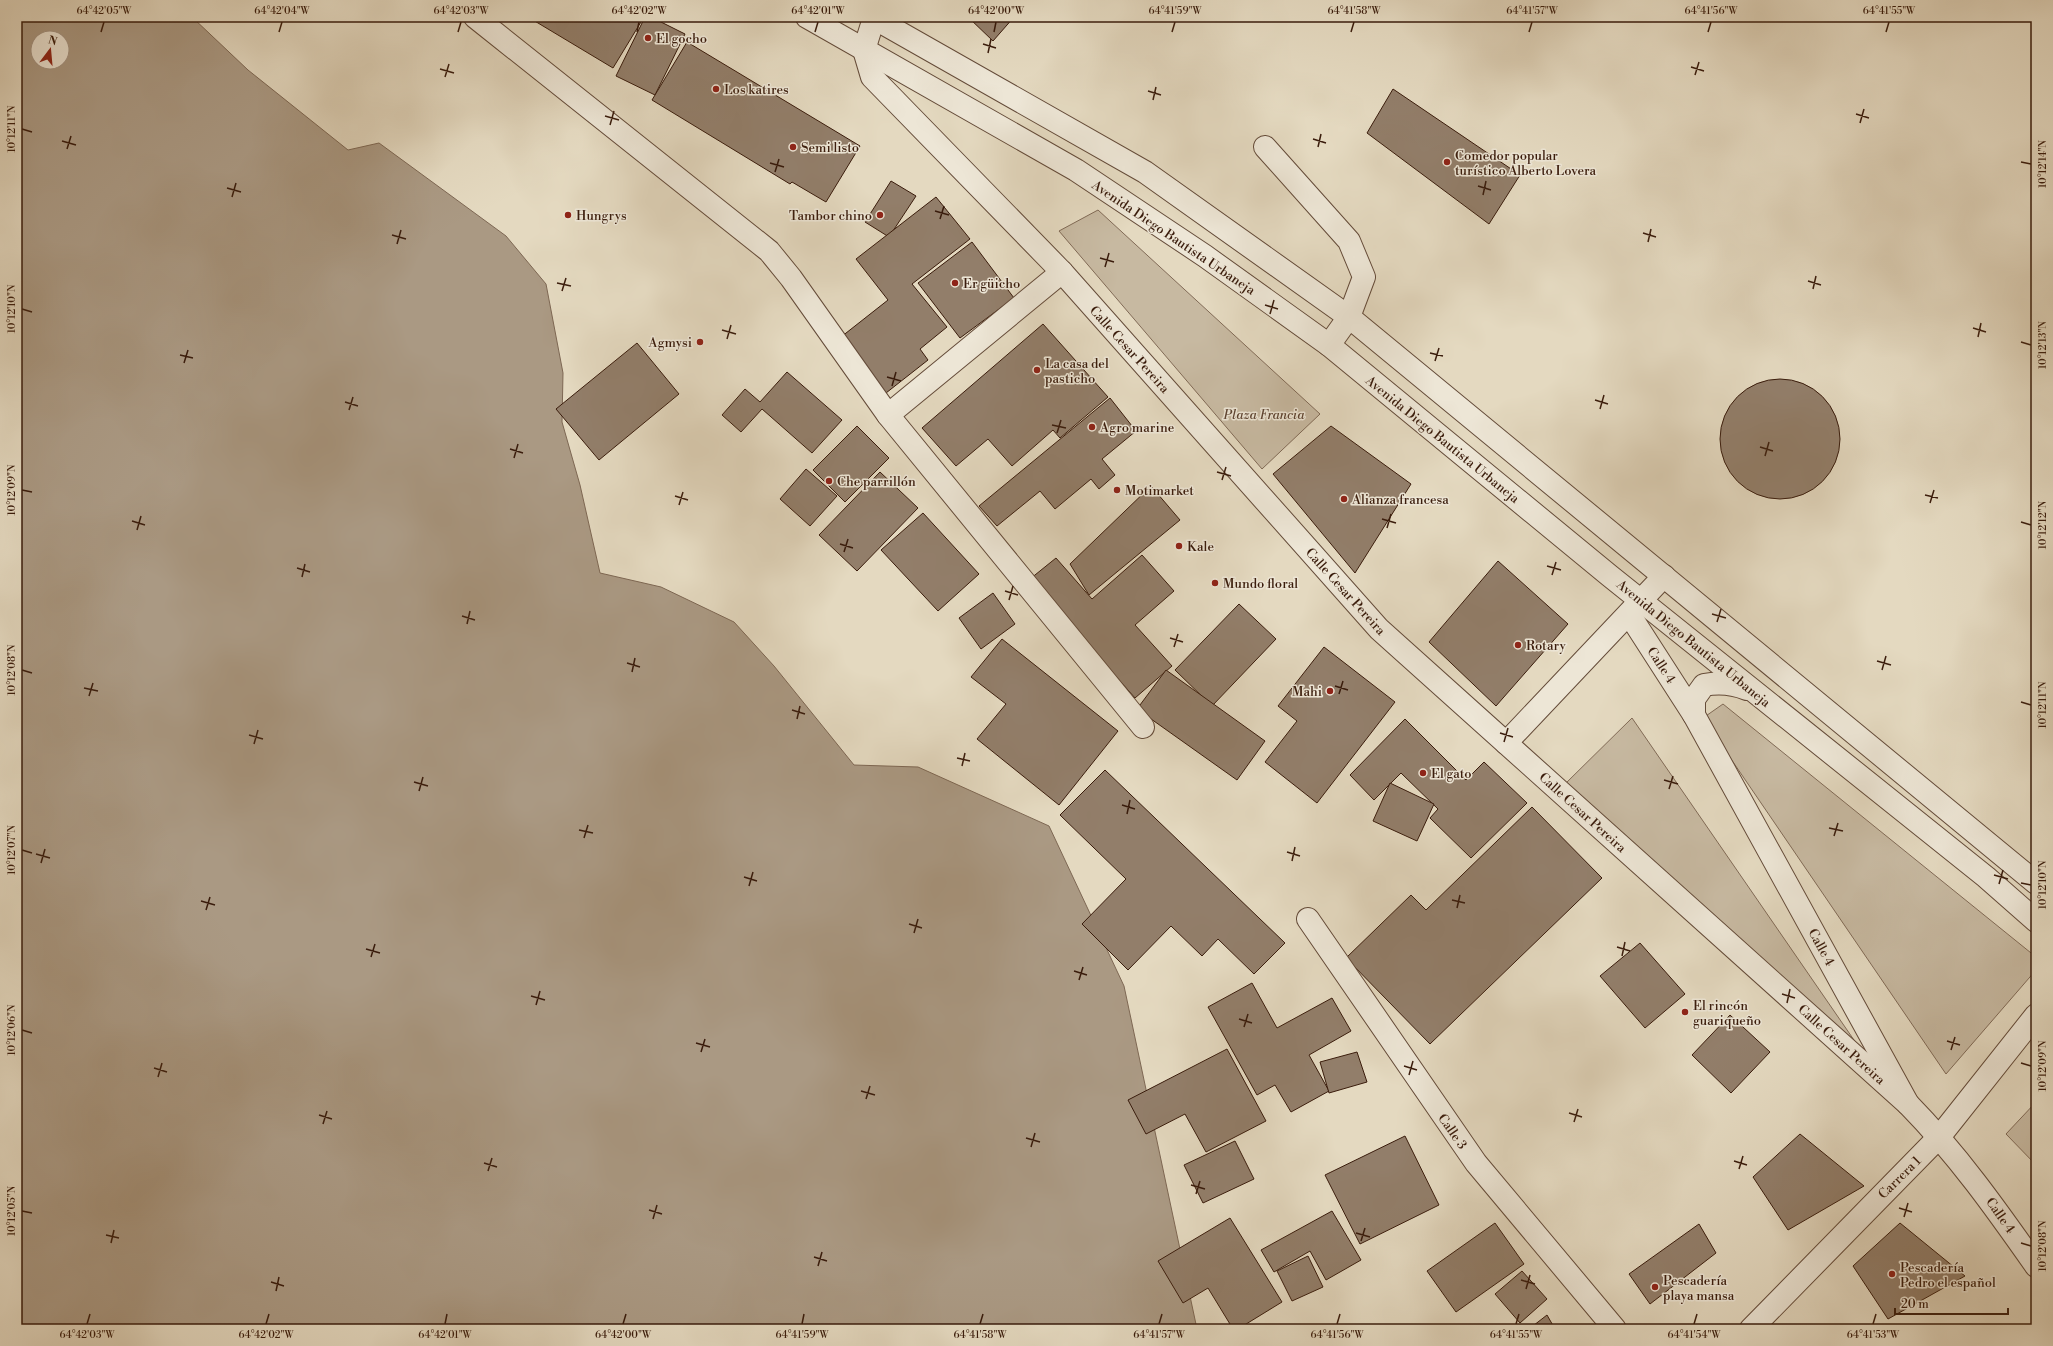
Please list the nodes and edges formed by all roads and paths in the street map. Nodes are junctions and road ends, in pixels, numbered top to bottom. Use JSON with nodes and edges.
{"nodes":[{"id":1,"x":475,"y":17,"type":"edge"},
{"id":2,"x":807,"y":17,"type":"edge"},
{"id":3,"x":873,"y":18,"type":"edge"},
{"id":4,"x":864,"y":50,"type":"junction"},
{"id":5,"x":1265,"y":147,"type":"dead end"},
{"id":6,"x":1062,"y":272,"type":"junction"},
{"id":7,"x":1349,"y":317,"type":"junction"},
{"id":8,"x":1329,"y":345,"type":"junction"},
{"id":9,"x":888,"y":415,"type":"junction"},
{"id":10,"x":1664,"y":576,"type":"junction"},
{"id":11,"x":1635,"y":607,"type":"junction"},
{"id":12,"x":1755,"y":692,"type":"junction"},
{"id":13,"x":1694,"y":715,"type":"junction"},
{"id":14,"x":1143,"y":727,"type":"dead end"},
{"id":15,"x":1506,"y":743,"type":"junction"},
{"id":16,"x":2036,"y":883,"type":"edge"},
{"id":17,"x":1308,"y":919,"type":"dead end"},
{"id":18,"x":2036,"y":921,"type":"edge"},
{"id":19,"x":2036,"y":1015,"type":"edge"},
{"id":20,"x":1908,"y":1104,"type":"junction"},
{"id":21,"x":1940,"y":1136,"type":"junction"},
{"id":22,"x":2036,"y":1266,"type":"edge"},
{"id":23,"x":1615,"y":1329,"type":"edge"},
{"id":24,"x":1750,"y":1329,"type":"edge"}],
"edges":[{"from":1,"to":9,"type":"street"},
{"from":2,"to":4,"type":"street","name":"Avenida Diego Bautista Urbaneja"},
{"from":3,"to":4,"type":"street"},
{"from":3,"to":7,"type":"street"},
{"from":4,"to":6,"type":"street","name":"Calle Cesar Pereira"},
{"from":4,"to":8,"type":"street","name":"Avenida Diego Bautista Urbaneja"},
{"from":5,"to":7,"type":"street"},
{"from":6,"to":9,"type":"street"},
{"from":6,"to":15,"type":"street","name":"Calle Cesar Pereira"},
{"from":7,"to":8,"type":"street"},
{"from":7,"to":10,"type":"street"},
{"from":8,"to":11,"type":"street","name":"Avenida Diego Bautista Urbaneja"},
{"from":9,"to":14,"type":"street"},
{"from":10,"to":11,"type":"street"},
{"from":10,"to":16,"type":"street"},
{"from":11,"to":12,"type":"street","name":"Avenida Diego Bautista Urbaneja"},
{"from":11,"to":13,"type":"street","name":"Calle 4"},
{"from":11,"to":15,"type":"street"},
{"from":12,"to":13,"type":"street"},
{"from":12,"to":18,"type":"street","name":"Avenida Diego Bautista Urbaneja"},
{"from":13,"to":20,"type":"street","name":"Calle 4"},
{"from":15,"to":20,"type":"street","name":"Calle Cesar Pereira"},
{"from":17,"to":23,"type":"street","name":"Calle 3"},
{"from":19,"to":21,"type":"street","name":"Carrera 1"},
{"from":20,"to":21,"type":"street","name":"Calle 4"},
{"from":21,"to":22,"type":"street","name":"Calle 4"},
{"from":21,"to":24,"type":"street","name":"Carrera 1"}]}
